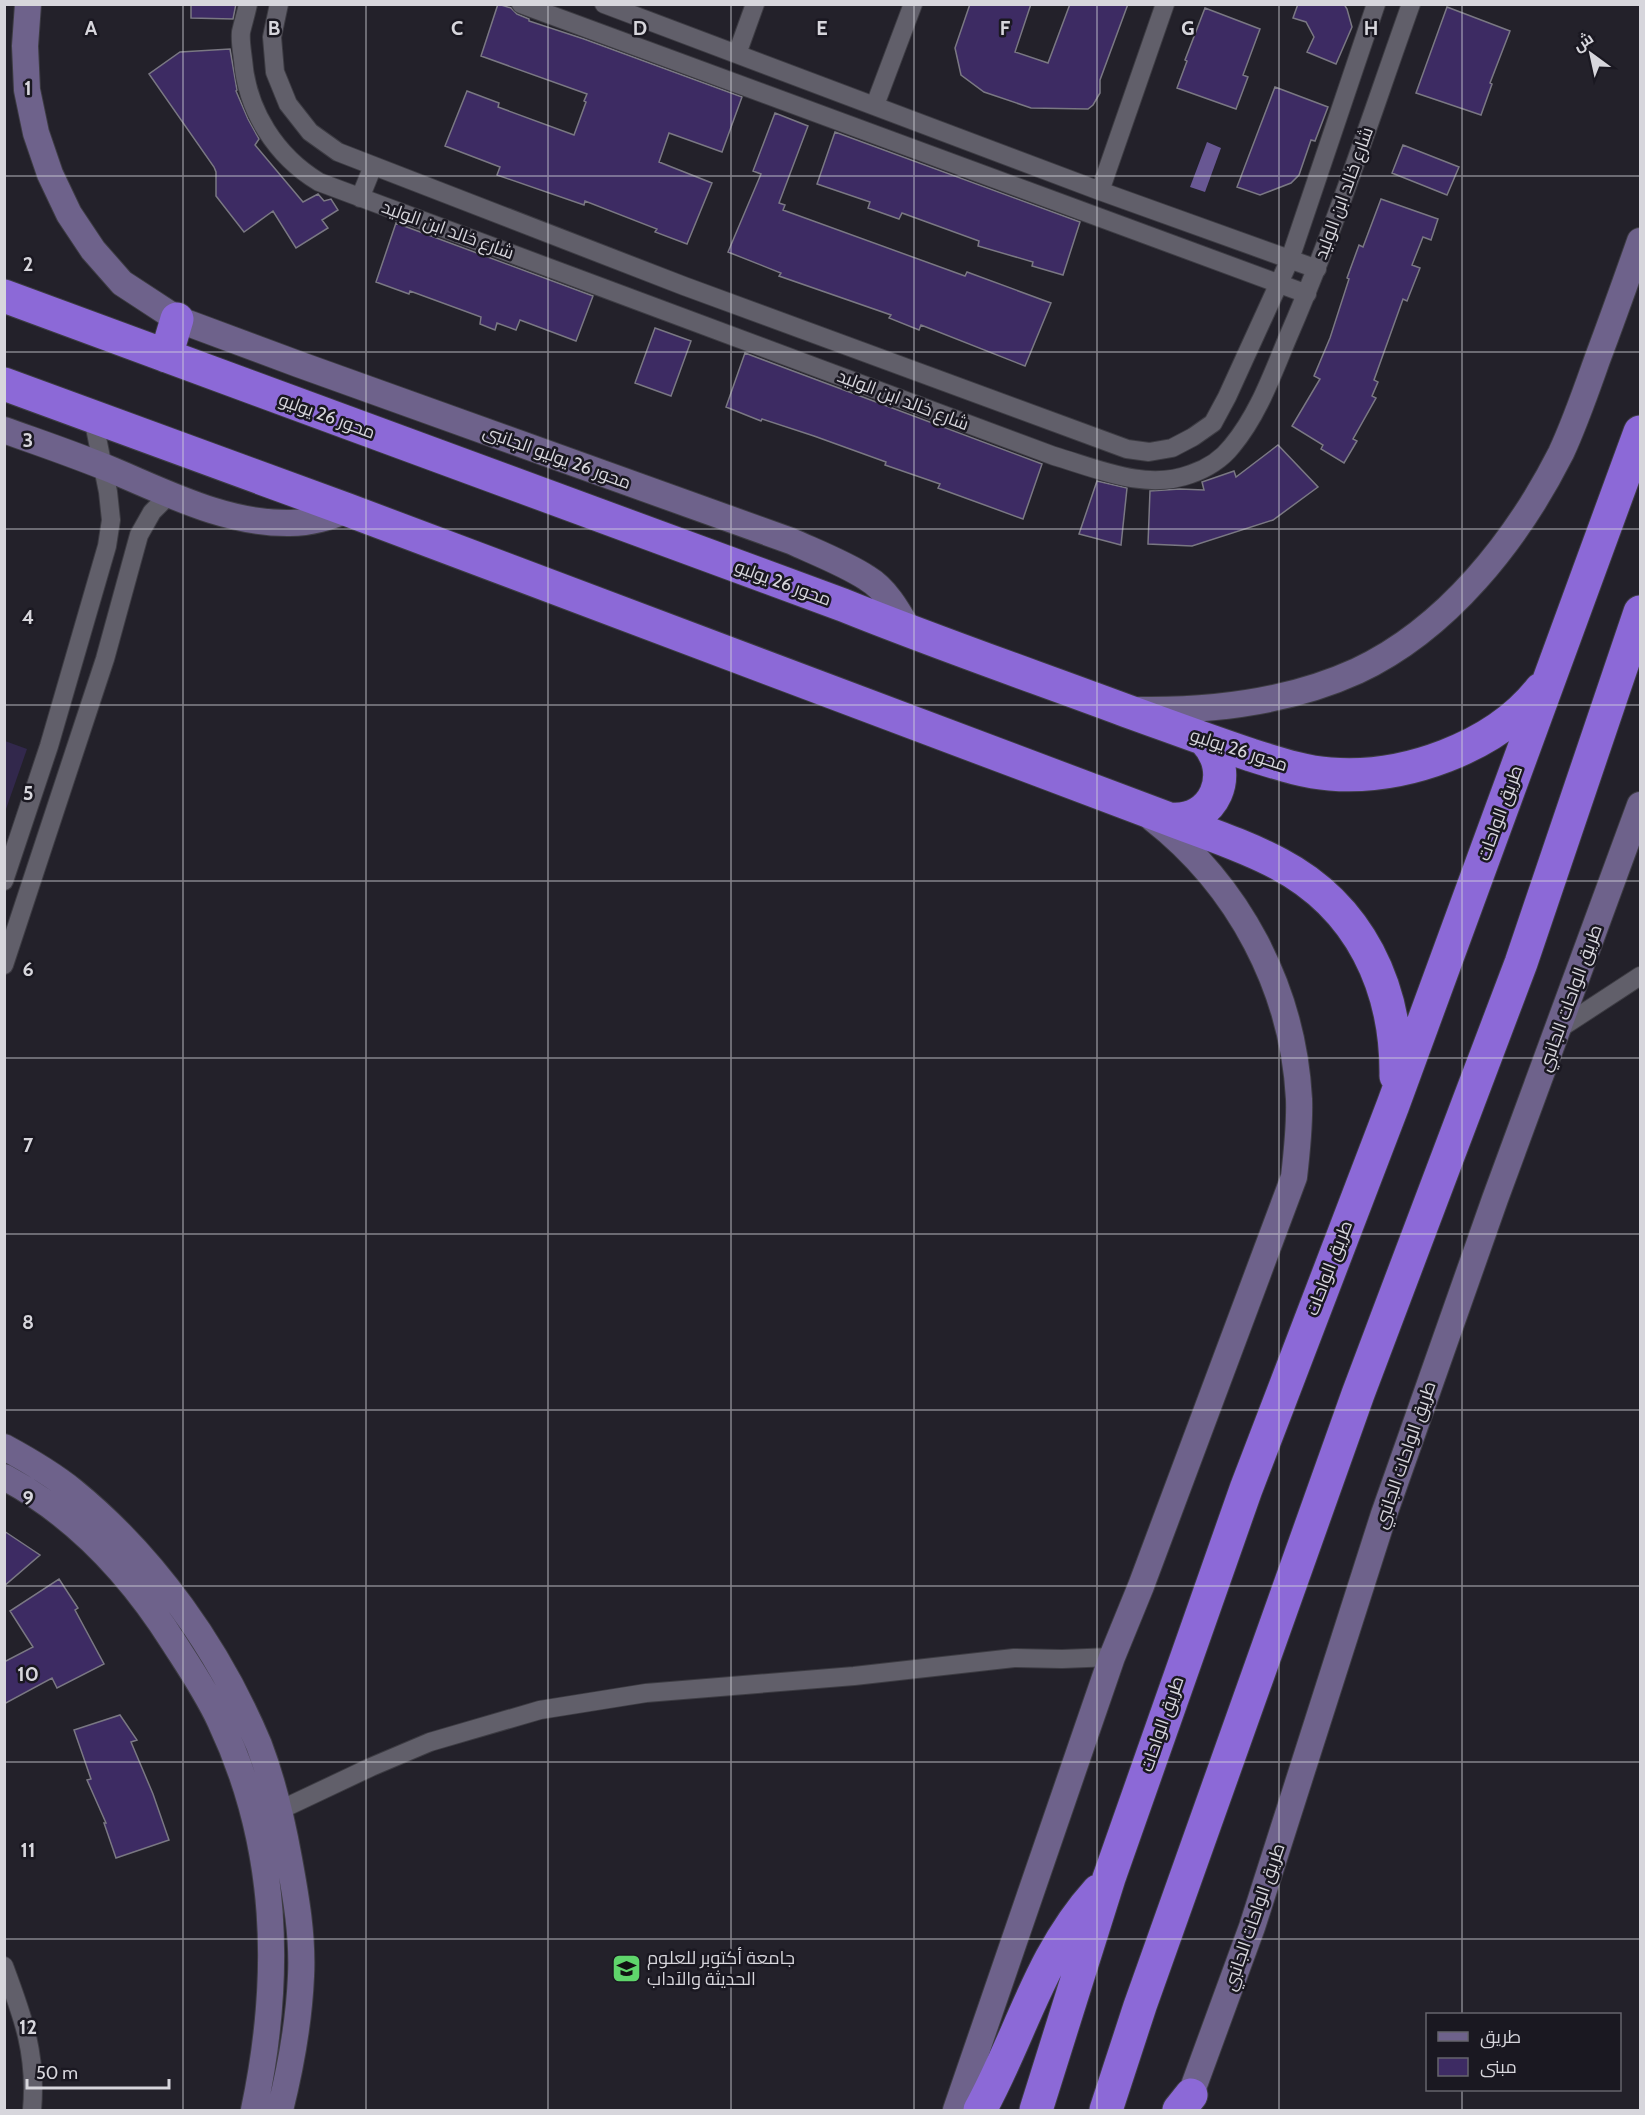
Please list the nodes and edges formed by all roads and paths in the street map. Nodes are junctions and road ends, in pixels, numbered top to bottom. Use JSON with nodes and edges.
{"nodes":[{"id":1,"x":28,"y":4,"type":"edge"},
{"id":2,"x":248,"y":4,"type":"edge"},
{"id":3,"x":279,"y":4,"type":"edge"},
{"id":4,"x":521,"y":4,"type":"edge"},
{"id":5,"x":604,"y":4,"type":"edge"},
{"id":6,"x":755,"y":4,"type":"edge"},
{"id":7,"x":913,"y":4,"type":"edge"},
{"id":8,"x":1165,"y":4,"type":"edge"},
{"id":9,"x":1376,"y":4,"type":"edge"},
{"id":10,"x":1411,"y":4,"type":"edge"},
{"id":11,"x":737,"y":54,"type":"junction"},
{"id":12,"x":874,"y":105,"type":"junction"},
{"id":13,"x":373,"y":166,"type":"junction"},
{"id":14,"x":1100,"y":191,"type":"junction"},
{"id":15,"x":360,"y":198,"type":"junction"},
{"id":16,"x":1641,"y":241,"type":"edge"},
{"id":17,"x":1290,"y":259,"type":"junction"},
{"id":18,"x":1317,"y":269,"type":"junction"},
{"id":19,"x":1280,"y":284,"type":"junction"},
{"id":20,"x":704,"y":293,"type":"junction"},
{"id":21,"x":1307,"y":294,"type":"junction"},
{"id":22,"x":4,"y":296,"type":"edge"},
{"id":23,"x":177,"y":319,"type":"junction"},
{"id":24,"x":695,"y":322,"type":"junction"},
{"id":25,"x":166,"y":356,"type":"junction"},
{"id":26,"x":4,"y":384,"type":"edge"},
{"id":27,"x":93,"y":417,"type":"junction"},
{"id":28,"x":4,"y":429,"type":"edge"},
{"id":29,"x":1641,"y":432,"type":"edge"},
{"id":30,"x":103,"y":466,"type":"junction"},
{"id":31,"x":170,"y":494,"type":"junction"},
{"id":32,"x":348,"y":510,"type":"junction"},
{"id":33,"x":1641,"y":612,"type":"edge"},
{"id":34,"x":910,"y":632,"type":"junction"},
{"id":35,"x":78,"y":646,"type":"junction"},
{"id":36,"x":105,"y":659,"type":"junction"},
{"id":37,"x":1549,"y":678,"type":"junction"},
{"id":38,"x":1125,"y":710,"type":"junction"},
{"id":39,"x":1205,"y":740,"type":"junction"},
{"id":40,"x":1641,"y":805,"type":"edge"},
{"id":41,"x":1154,"y":813,"type":"junction"},
{"id":42,"x":4,"y":881,"type":"edge"},
{"id":43,"x":4,"y":965,"type":"edge"},
{"id":44,"x":1641,"y":976,"type":"edge"},
{"id":45,"x":1559,"y":1029,"type":"junction"},
{"id":46,"x":1393,"y":1105,"type":"junction"},
{"id":47,"x":4,"y":1447,"type":"edge"},
{"id":48,"x":4,"y":1477,"type":"edge"},
{"id":49,"x":1112,"y":1657,"type":"junction"},
{"id":50,"x":280,"y":1810,"type":"junction"},
{"id":51,"x":1109,"y":1878,"type":"junction"},
{"id":52,"x":4,"y":1966,"type":"edge"},
{"id":53,"x":1185,"y":2106,"type":"edge"},
{"id":54,"x":32,"y":2110,"type":"edge"},
{"id":55,"x":254,"y":2110,"type":"edge"},
{"id":56,"x":280,"y":2110,"type":"edge"},
{"id":57,"x":956,"y":2110,"type":"edge"},
{"id":58,"x":980,"y":2110,"type":"edge"},
{"id":59,"x":1036,"y":2110,"type":"edge"},
{"id":60,"x":1106,"y":2110,"type":"edge"}],
"edges":[{"from":1,"to":23,"type":"street","name":"محور 26 يوليو الجانبى"},
{"from":2,"to":15,"type":"street","name":"شارع خالد ابن الوليد"},
{"from":3,"to":13,"type":"street","name":"شارع خالد ابن الوليد"},
{"from":4,"to":19,"type":"street"},
{"from":5,"to":11,"type":"street"},
{"from":6,"to":11,"type":"street"},
{"from":7,"to":12,"type":"street"},
{"from":8,"to":14,"type":"street"},
{"from":9,"to":17,"type":"street","name":"شارع خالد ابن الوليد"},
{"from":10,"to":18,"type":"street","name":"شارع خالد ابن الوليد"},
{"from":11,"to":12,"type":"street"},
{"from":12,"to":14,"type":"street"},
{"from":13,"to":15,"type":"street"},
{"from":13,"to":20,"type":"street","name":"شارع خالد ابن الوليد"},
{"from":14,"to":17,"type":"street"},
{"from":15,"to":24,"type":"street","name":"شارع خالد ابن الوليد"},
{"from":16,"to":38,"type":"street"},
{"from":17,"to":18,"type":"street"},
{"from":17,"to":19,"type":"street","name":"شارع خالد ابن الوليد"},
{"from":18,"to":21,"type":"street","name":"شارع خالد ابن الوليد"},
{"from":19,"to":20,"type":"street","name":"شارع خالد ابن الوليد"},
{"from":19,"to":21,"type":"street"},
{"from":20,"to":24,"type":"street"},
{"from":21,"to":24,"type":"street","name":"شارع خالد ابن الوليد"},
{"from":22,"to":25,"type":"highway","name":"محور 26 يوليو"},
{"from":23,"to":25,"type":"highway"},
{"from":23,"to":34,"type":"street","name":"محور 26 يوليو الجانبى"},
{"from":25,"to":34,"type":"highway","name":"محور 26 يوليو"},
{"from":26,"to":27,"type":"highway"},
{"from":27,"to":30,"type":"street"},
{"from":27,"to":32,"type":"highway"},
{"from":28,"to":30,"type":"street"},
{"from":29,"to":37,"type":"highway","name":"طريق الواحات"},
{"from":30,"to":31,"type":"street"},
{"from":30,"to":35,"type":"street"},
{"from":31,"to":32,"type":"street"},
{"from":31,"to":36,"type":"street"},
{"from":32,"to":41,"type":"highway"},
{"from":33,"to":60,"type":"highway"},
{"from":34,"to":38,"type":"highway","name":"محور 26 يوليو"},
{"from":35,"to":36,"type":"street"},
{"from":35,"to":42,"type":"street"},
{"from":36,"to":43,"type":"street"},
{"from":37,"to":39,"type":"highway","name":"محور 26 يوليو"},
{"from":37,"to":46,"type":"highway","name":"طريق الواحات"},
{"from":38,"to":39,"type":"highway","name":"محور 26 يوليو"},
{"from":39,"to":41,"type":"highway"},
{"from":40,"to":45,"type":"street","name":"طريق الواحات الجانبي"},
{"from":41,"to":46,"type":"highway"},
{"from":41,"to":49,"type":"street"},
{"from":44,"to":45,"type":"street"},
{"from":45,"to":53,"type":"street","name":"طريق الواحات الجانبي"},
{"from":46,"to":51,"type":"highway","name":"طريق الواحات"},
{"from":47,"to":50,"type":"street"},
{"from":48,"to":55,"type":"street"},
{"from":49,"to":50,"type":"street"},
{"from":49,"to":57,"type":"street"},
{"from":50,"to":56,"type":"street"},
{"from":51,"to":58,"type":"highway"},
{"from":51,"to":59,"type":"highway","name":"طريق الواحات"},
{"from":52,"to":54,"type":"street"}]}
